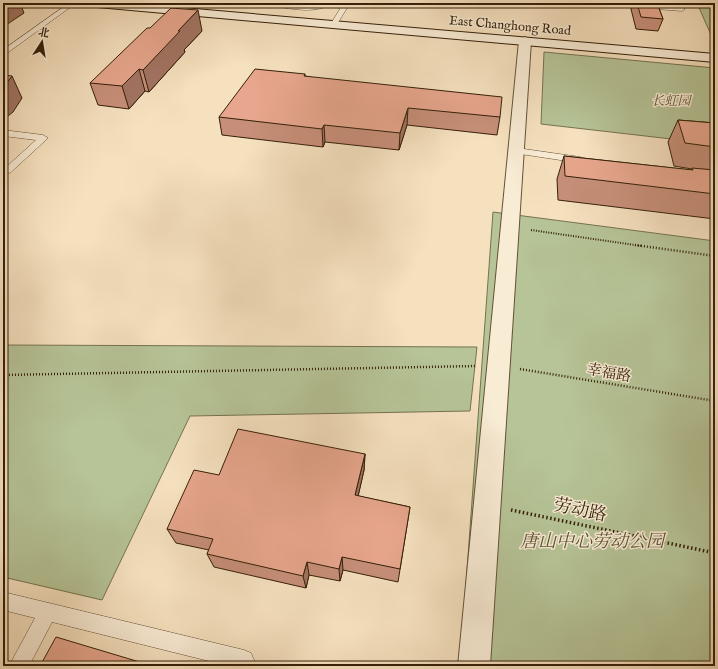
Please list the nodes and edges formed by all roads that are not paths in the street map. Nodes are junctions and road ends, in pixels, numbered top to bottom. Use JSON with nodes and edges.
{"nodes":[{"id":1,"x":72,"y":3,"type":"edge"},
{"id":2,"x":86,"y":3,"type":"edge"},
{"id":3,"x":265,"y":3,"type":"edge"},
{"id":4,"x":330,"y":3,"type":"edge"},
{"id":5,"x":336,"y":3,"type":"edge"},
{"id":6,"x":603,"y":3,"type":"edge"},
{"id":7,"x":682,"y":9,"type":"dead end"},
{"id":8,"x":334,"y":24,"type":"junction"},
{"id":9,"x":525,"y":41,"type":"junction"},
{"id":10,"x":3,"y":54,"type":"edge"},
{"id":11,"x":715,"y":58,"type":"edge"},
{"id":12,"x":3,"y":133,"type":"edge"},
{"id":13,"x":517,"y":151,"type":"junction"},
{"id":14,"x":588,"y":160,"type":"edge"},
{"id":15,"x":8,"y":171,"type":"dead end"},
{"id":16,"x":3,"y":601,"type":"edge"},
{"id":17,"x":48,"y":612,"type":"junction"},
{"id":18,"x":244,"y":660,"type":"dead end"},
{"id":19,"x":19,"y":666,"type":"edge"},
{"id":20,"x":474,"y":666,"type":"edge"}],
"edges":[{"from":1,"to":10,"type":"lane"},
{"from":2,"to":8,"type":"street","name":"East Changhong Road"},
{"from":3,"to":4,"type":"lane"},
{"from":5,"to":8,"type":"lane"},
{"from":6,"to":7,"type":"lane"},
{"from":8,"to":9,"type":"street","name":"East Changhong Road"},
{"from":9,"to":11,"type":"street","name":"East Changhong Road"},
{"from":9,"to":13,"type":"street"},
{"from":12,"to":15,"type":"lane"},
{"from":13,"to":14,"type":"lane"},
{"from":13,"to":20,"type":"street"},
{"from":16,"to":17,"type":"lane"},
{"from":17,"to":18,"type":"lane"},
{"from":17,"to":19,"type":"lane"}]}
